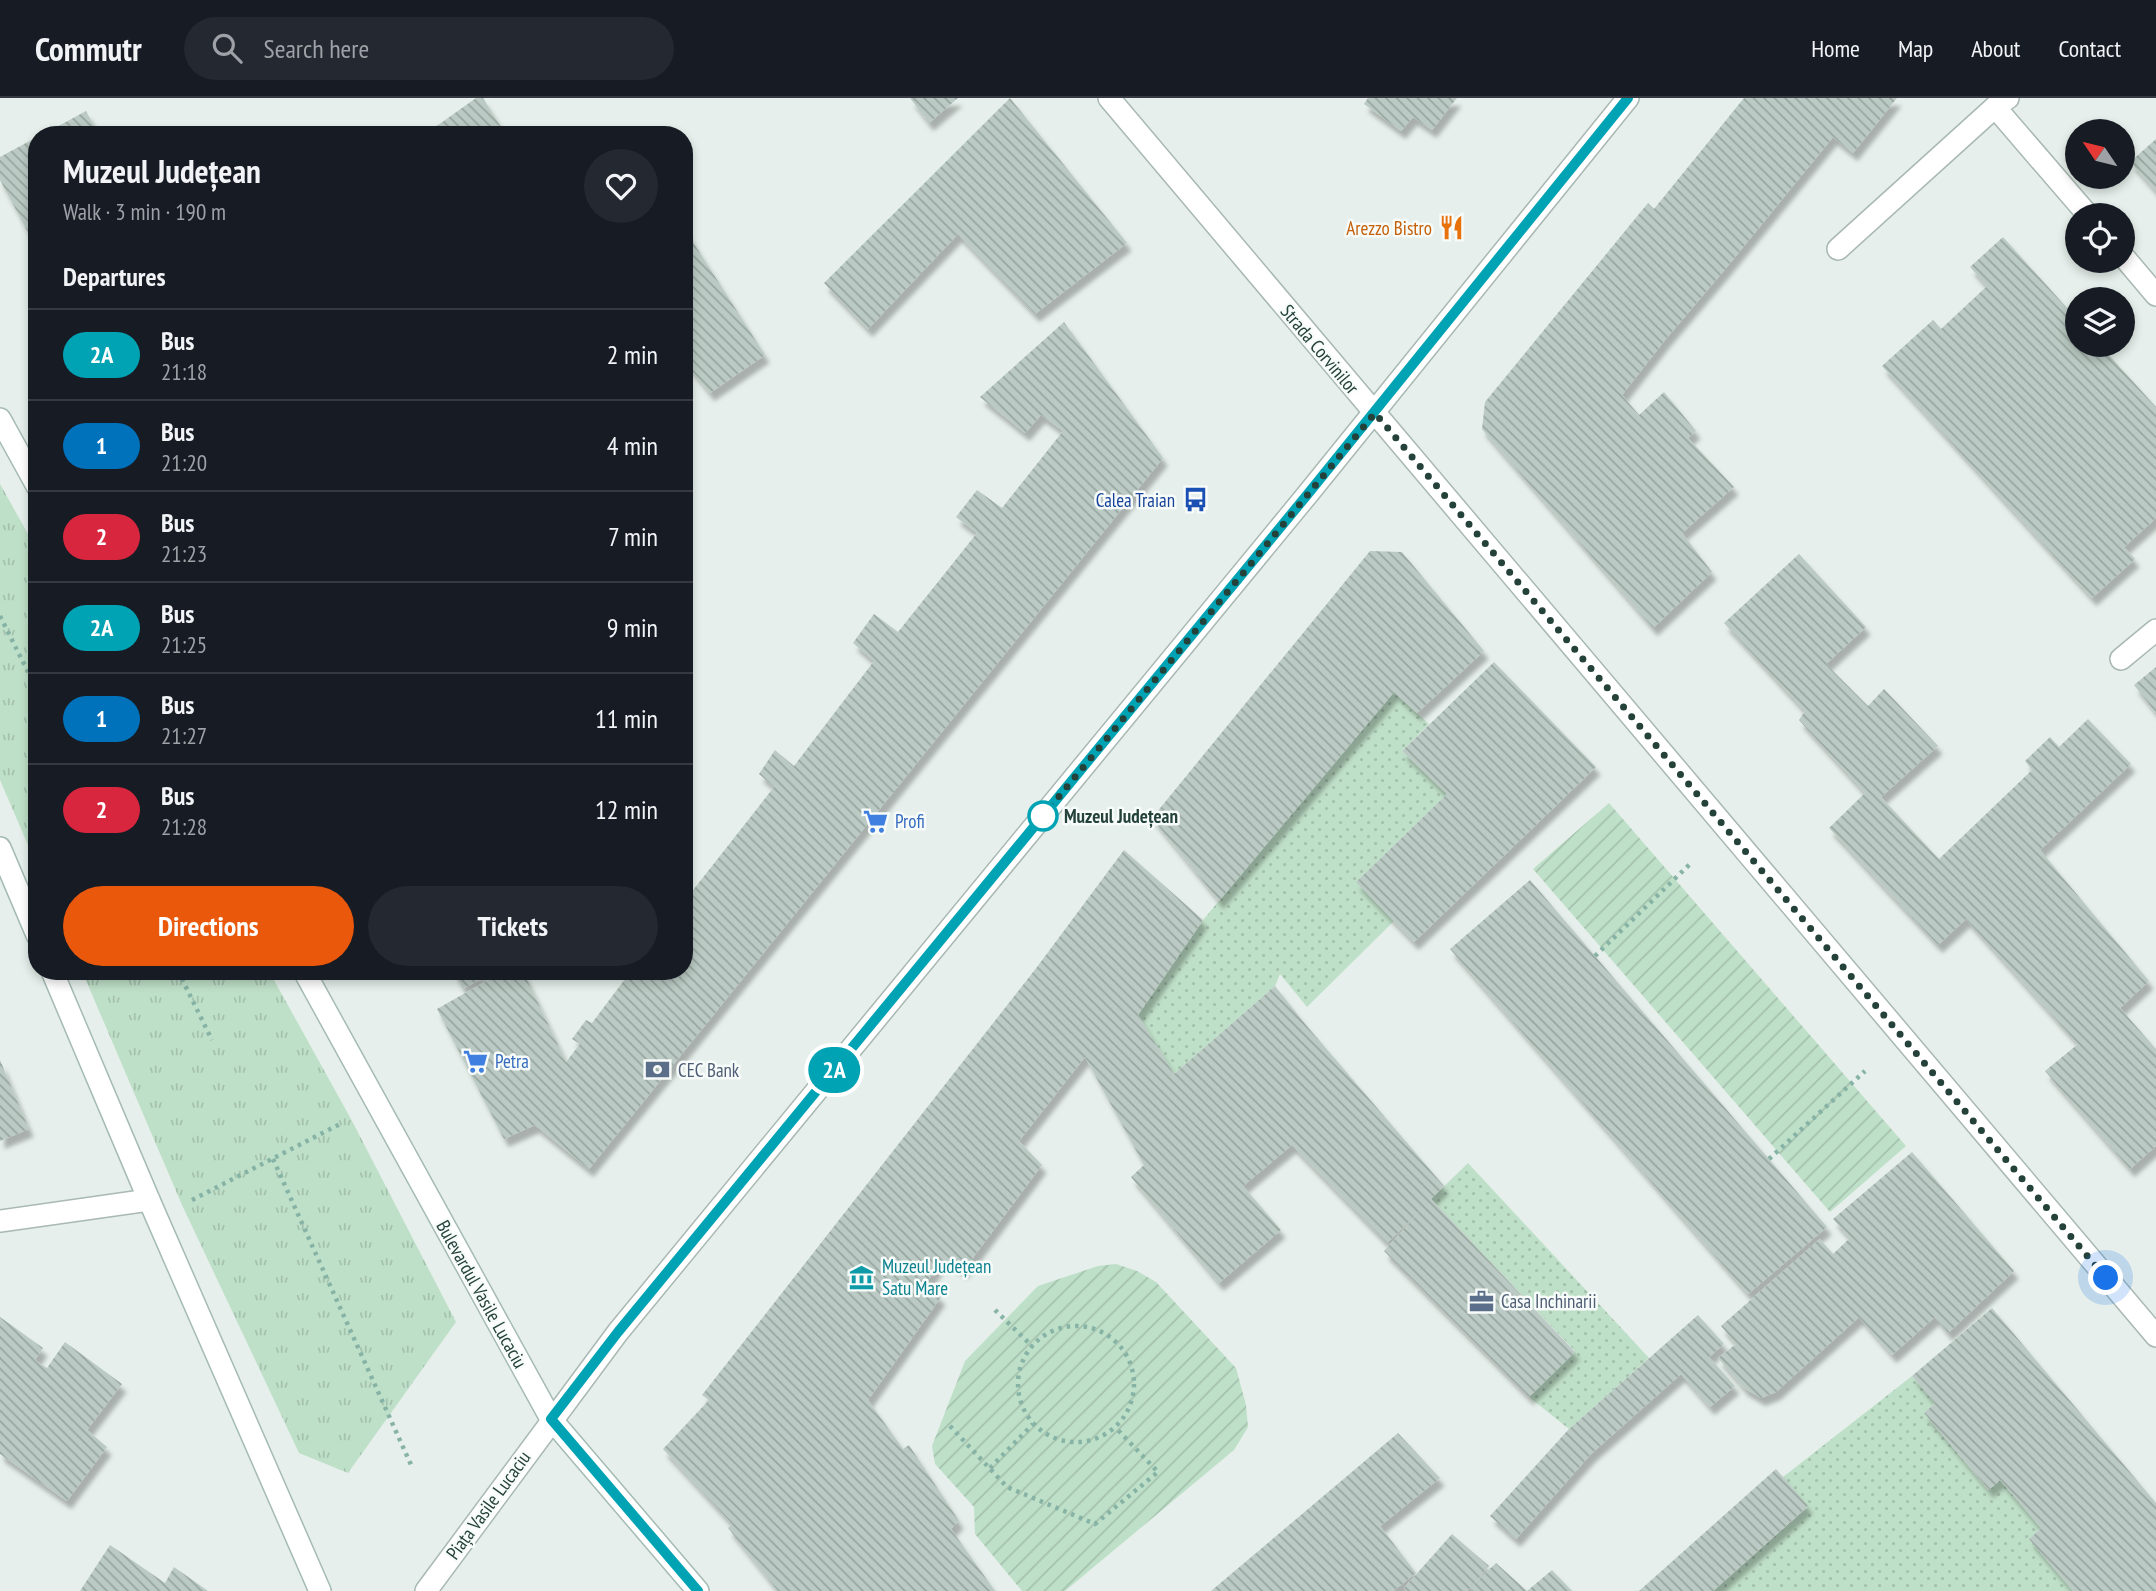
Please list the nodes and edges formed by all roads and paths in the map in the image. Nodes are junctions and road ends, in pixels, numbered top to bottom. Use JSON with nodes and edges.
{"nodes":[{"id":1,"x":1109,"y":98,"type":"edge"},
{"id":2,"x":1628,"y":98,"type":"edge"},
{"id":3,"x":2002,"y":102,"type":"edge"},
{"id":4,"x":2079,"y":203,"type":"edge"},
{"id":5,"x":1838,"y":249,"type":"dead end"},
{"id":6,"x":2135,"y":270,"type":"edge"},
{"id":7,"x":2156,"y":295,"type":"edge"},
{"id":8,"x":1375,"y":413,"type":"junction"},
{"id":9,"x":0,"y":419,"type":"edge"},
{"id":10,"x":28,"y":470,"type":"edge"},
{"id":11,"x":0,"y":616,"type":"edge"},
{"id":12,"x":2156,"y":630,"type":"edge"},
{"id":13,"x":2121,"y":659,"type":"dead end"},
{"id":14,"x":28,"y":672,"type":"edge"},
{"id":15,"x":0,"y":848,"type":"edge"},
{"id":16,"x":1690,"y":864,"type":"dead end"},
{"id":17,"x":28,"y":914,"type":"edge"},
{"id":18,"x":1595,"y":956,"type":"dead end"},
{"id":19,"x":56,"y":980,"type":"edge"},
{"id":20,"x":182,"y":980,"type":"edge"},
{"id":21,"x":309,"y":980,"type":"edge"},
{"id":22,"x":212,"y":1040,"type":"dead end"},
{"id":23,"x":1865,"y":1071,"type":"dead end"},
{"id":24,"x":351,"y":1119,"type":"dead end"},
{"id":25,"x":273,"y":1158,"type":"junction"},
{"id":26,"x":1769,"y":1159,"type":"dead end"},
{"id":27,"x":149,"y":1200,"type":"junction"},
{"id":28,"x":182,"y":1205,"type":"dead end"},
{"id":29,"x":0,"y":1221,"type":"edge"},
{"id":30,"x":995,"y":1310,"type":"dead end"},
{"id":31,"x":2156,"y":1336,"type":"edge"},
{"id":32,"x":1032,"y":1346,"type":"junction"},
{"id":33,"x":551,"y":1419,"type":"junction"},
{"id":34,"x":1033,"y":1424,"type":"junction"},
{"id":35,"x":950,"y":1426,"type":"dead end"},
{"id":36,"x":1115,"y":1427,"type":"junction"},
{"id":37,"x":412,"y":1467,"type":"dead end"},
{"id":38,"x":990,"y":1468,"type":"junction"},
{"id":39,"x":320,"y":1591,"type":"edge"},
{"id":40,"x":426,"y":1591,"type":"edge"},
{"id":41,"x":698,"y":1591,"type":"edge"}],
"edges":[{"from":1,"to":8,"type":"street","name":"Strada Corvinilor"},
{"from":2,"to":8,"type":"street","name":"Piața Vasile Lucaciu"},
{"from":3,"to":4,"type":"street"},
{"from":3,"to":5,"type":"street"},
{"from":6,"to":7,"type":"street"},
{"from":8,"to":31,"type":"street","name":"Strada Corvinilor"},
{"from":8,"to":33,"type":"street","name":"Piața Vasile Lucaciu"},
{"from":9,"to":10,"type":"street"},
{"from":11,"to":14,"type":"path"},
{"from":12,"to":13,"type":"street"},
{"from":15,"to":17,"type":"street"},
{"from":16,"to":18,"type":"path"},
{"from":19,"to":27,"type":"street"},
{"from":20,"to":22,"type":"path"},
{"from":21,"to":33,"type":"street","name":"Bulevardul Vasile Lucaciu"},
{"from":23,"to":26,"type":"path"},
{"from":24,"to":25,"type":"path"},
{"from":25,"to":28,"type":"path"},
{"from":25,"to":37,"type":"path"},
{"from":27,"to":29,"type":"street"},
{"from":27,"to":39,"type":"street"},
{"from":30,"to":32,"type":"path"},
{"from":32,"to":34,"type":"path"},
{"from":32,"to":36,"type":"path"},
{"from":33,"to":40,"type":"street","name":"Piața Vasile Lucaciu"},
{"from":33,"to":41,"type":"street","name":"Bulevardul Vasile Lucaciu"},
{"from":34,"to":36,"type":"path"},
{"from":34,"to":38,"type":"path"},
{"from":35,"to":38,"type":"path"},
{"from":36,"to":38,"type":"path"}]}
